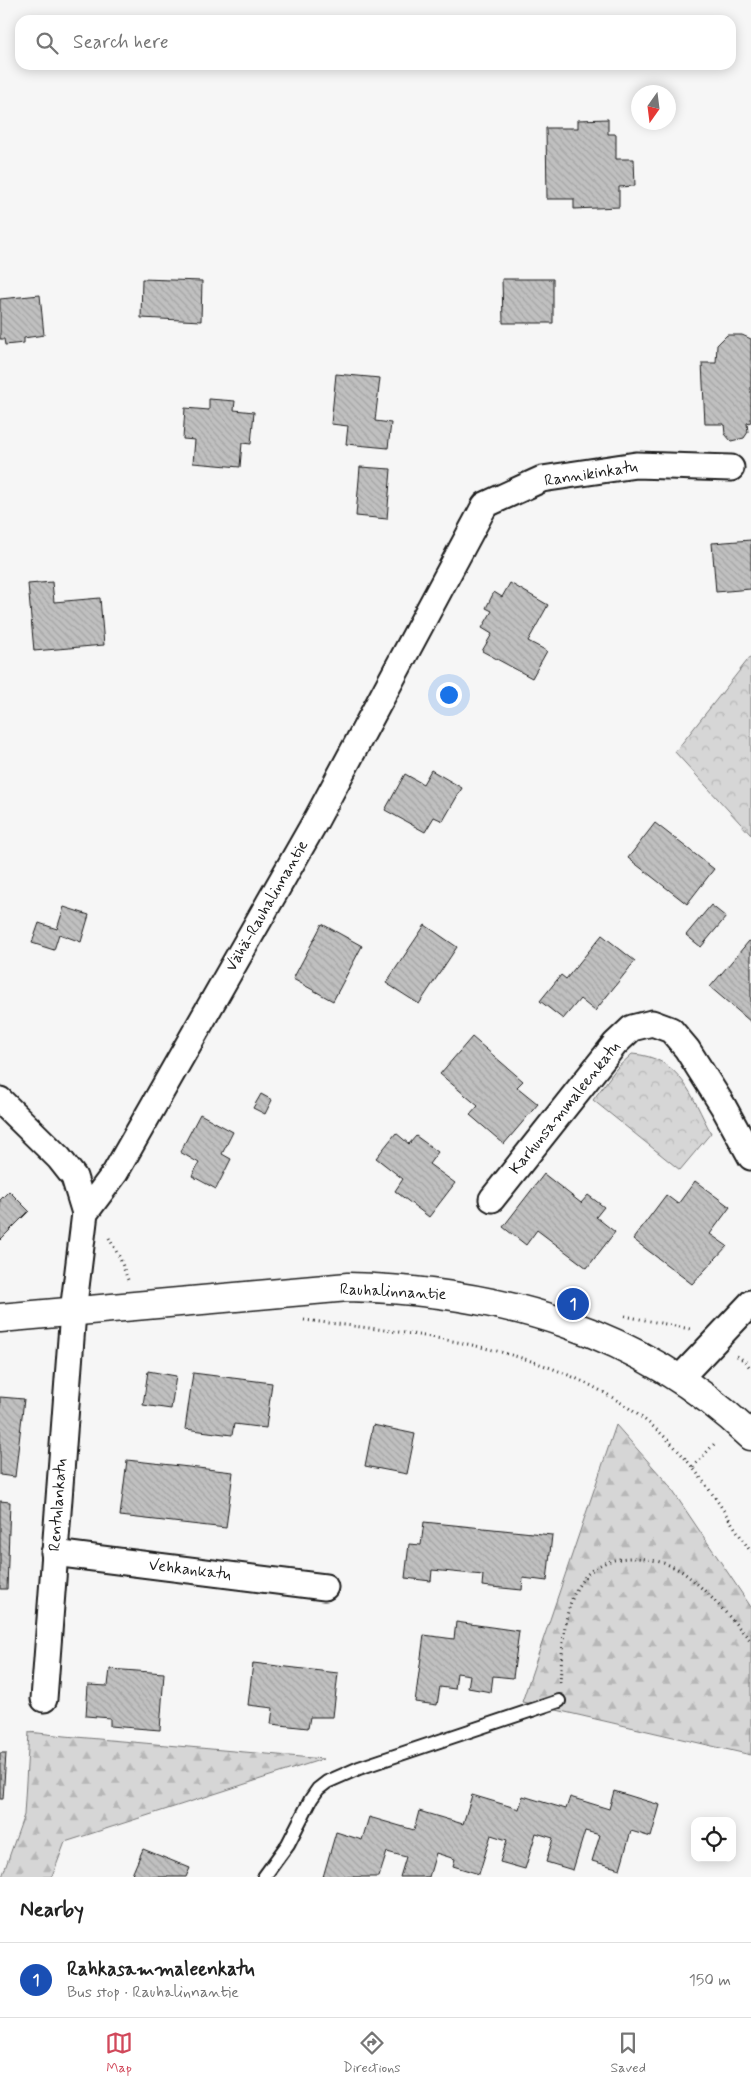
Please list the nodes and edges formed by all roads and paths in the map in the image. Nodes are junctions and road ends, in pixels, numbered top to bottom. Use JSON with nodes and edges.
{"nodes":[{"id":1,"x":731,"y":468,"type":"dead end"},
{"id":2,"x":485,"y":505,"type":"joint"},
{"id":3,"x":0,"y":1100,"type":"edge"},
{"id":4,"x":751,"y":1157,"type":"edge"},
{"id":5,"x":492,"y":1199,"type":"dead end"},
{"id":6,"x":85,"y":1213,"type":"junction"},
{"id":7,"x":751,"y":1303,"type":"edge"},
{"id":8,"x":131,"y":1307,"type":"junction"},
{"id":9,"x":73,"y":1312,"type":"junction"},
{"id":10,"x":619,"y":1314,"type":"dead end"},
{"id":11,"x":0,"y":1318,"type":"edge"},
{"id":12,"x":300,"y":1320,"type":"dead end"},
{"id":13,"x":721,"y":1336,"type":"junction"},
{"id":14,"x":679,"y":1379,"type":"junction"},
{"id":15,"x":751,"y":1436,"type":"edge"},
{"id":16,"x":751,"y":1552,"type":"edge"},
{"id":17,"x":54,"y":1553,"type":"junction"},
{"id":18,"x":325,"y":1587,"type":"dead end"},
{"id":19,"x":751,"y":1641,"type":"edge"},
{"id":20,"x":44,"y":1699,"type":"dead end"},
{"id":21,"x":558,"y":1701,"type":"joint"},
{"id":22,"x":264,"y":1877,"type":"edge"}],
"edges":[{"from":1,"to":2,"type":"street","name":"Rannikinkatu"},
{"from":2,"to":6,"type":"street","name":"Vähä-Rauhalinnantie"},
{"from":3,"to":6,"type":"street"},
{"from":4,"to":5,"type":"street","name":"Karhunsammaleenkatu"},
{"from":6,"to":8,"type":"path"},
{"from":6,"to":9,"type":"street","name":"Vähä-Rauhalinnantie"},
{"from":7,"to":13,"type":"street"},
{"from":8,"to":9,"type":"street","name":"Rauhalinnantie"},
{"from":8,"to":14,"type":"street","name":"Rauhalinnantie"},
{"from":9,"to":11,"type":"street","name":"Rauhalinnantie"},
{"from":9,"to":17,"type":"street","name":"Rentulankatu"},
{"from":10,"to":13,"type":"path"},
{"from":12,"to":16,"type":"path"},
{"from":13,"to":14,"type":"street"},
{"from":14,"to":15,"type":"street","name":"Rauhalinnantie"},
{"from":17,"to":18,"type":"street","name":"Vehkankatu"},
{"from":17,"to":20,"type":"street","name":"Rentulankatu"},
{"from":19,"to":21,"type":"path"},
{"from":21,"to":22,"type":"lane"}]}
